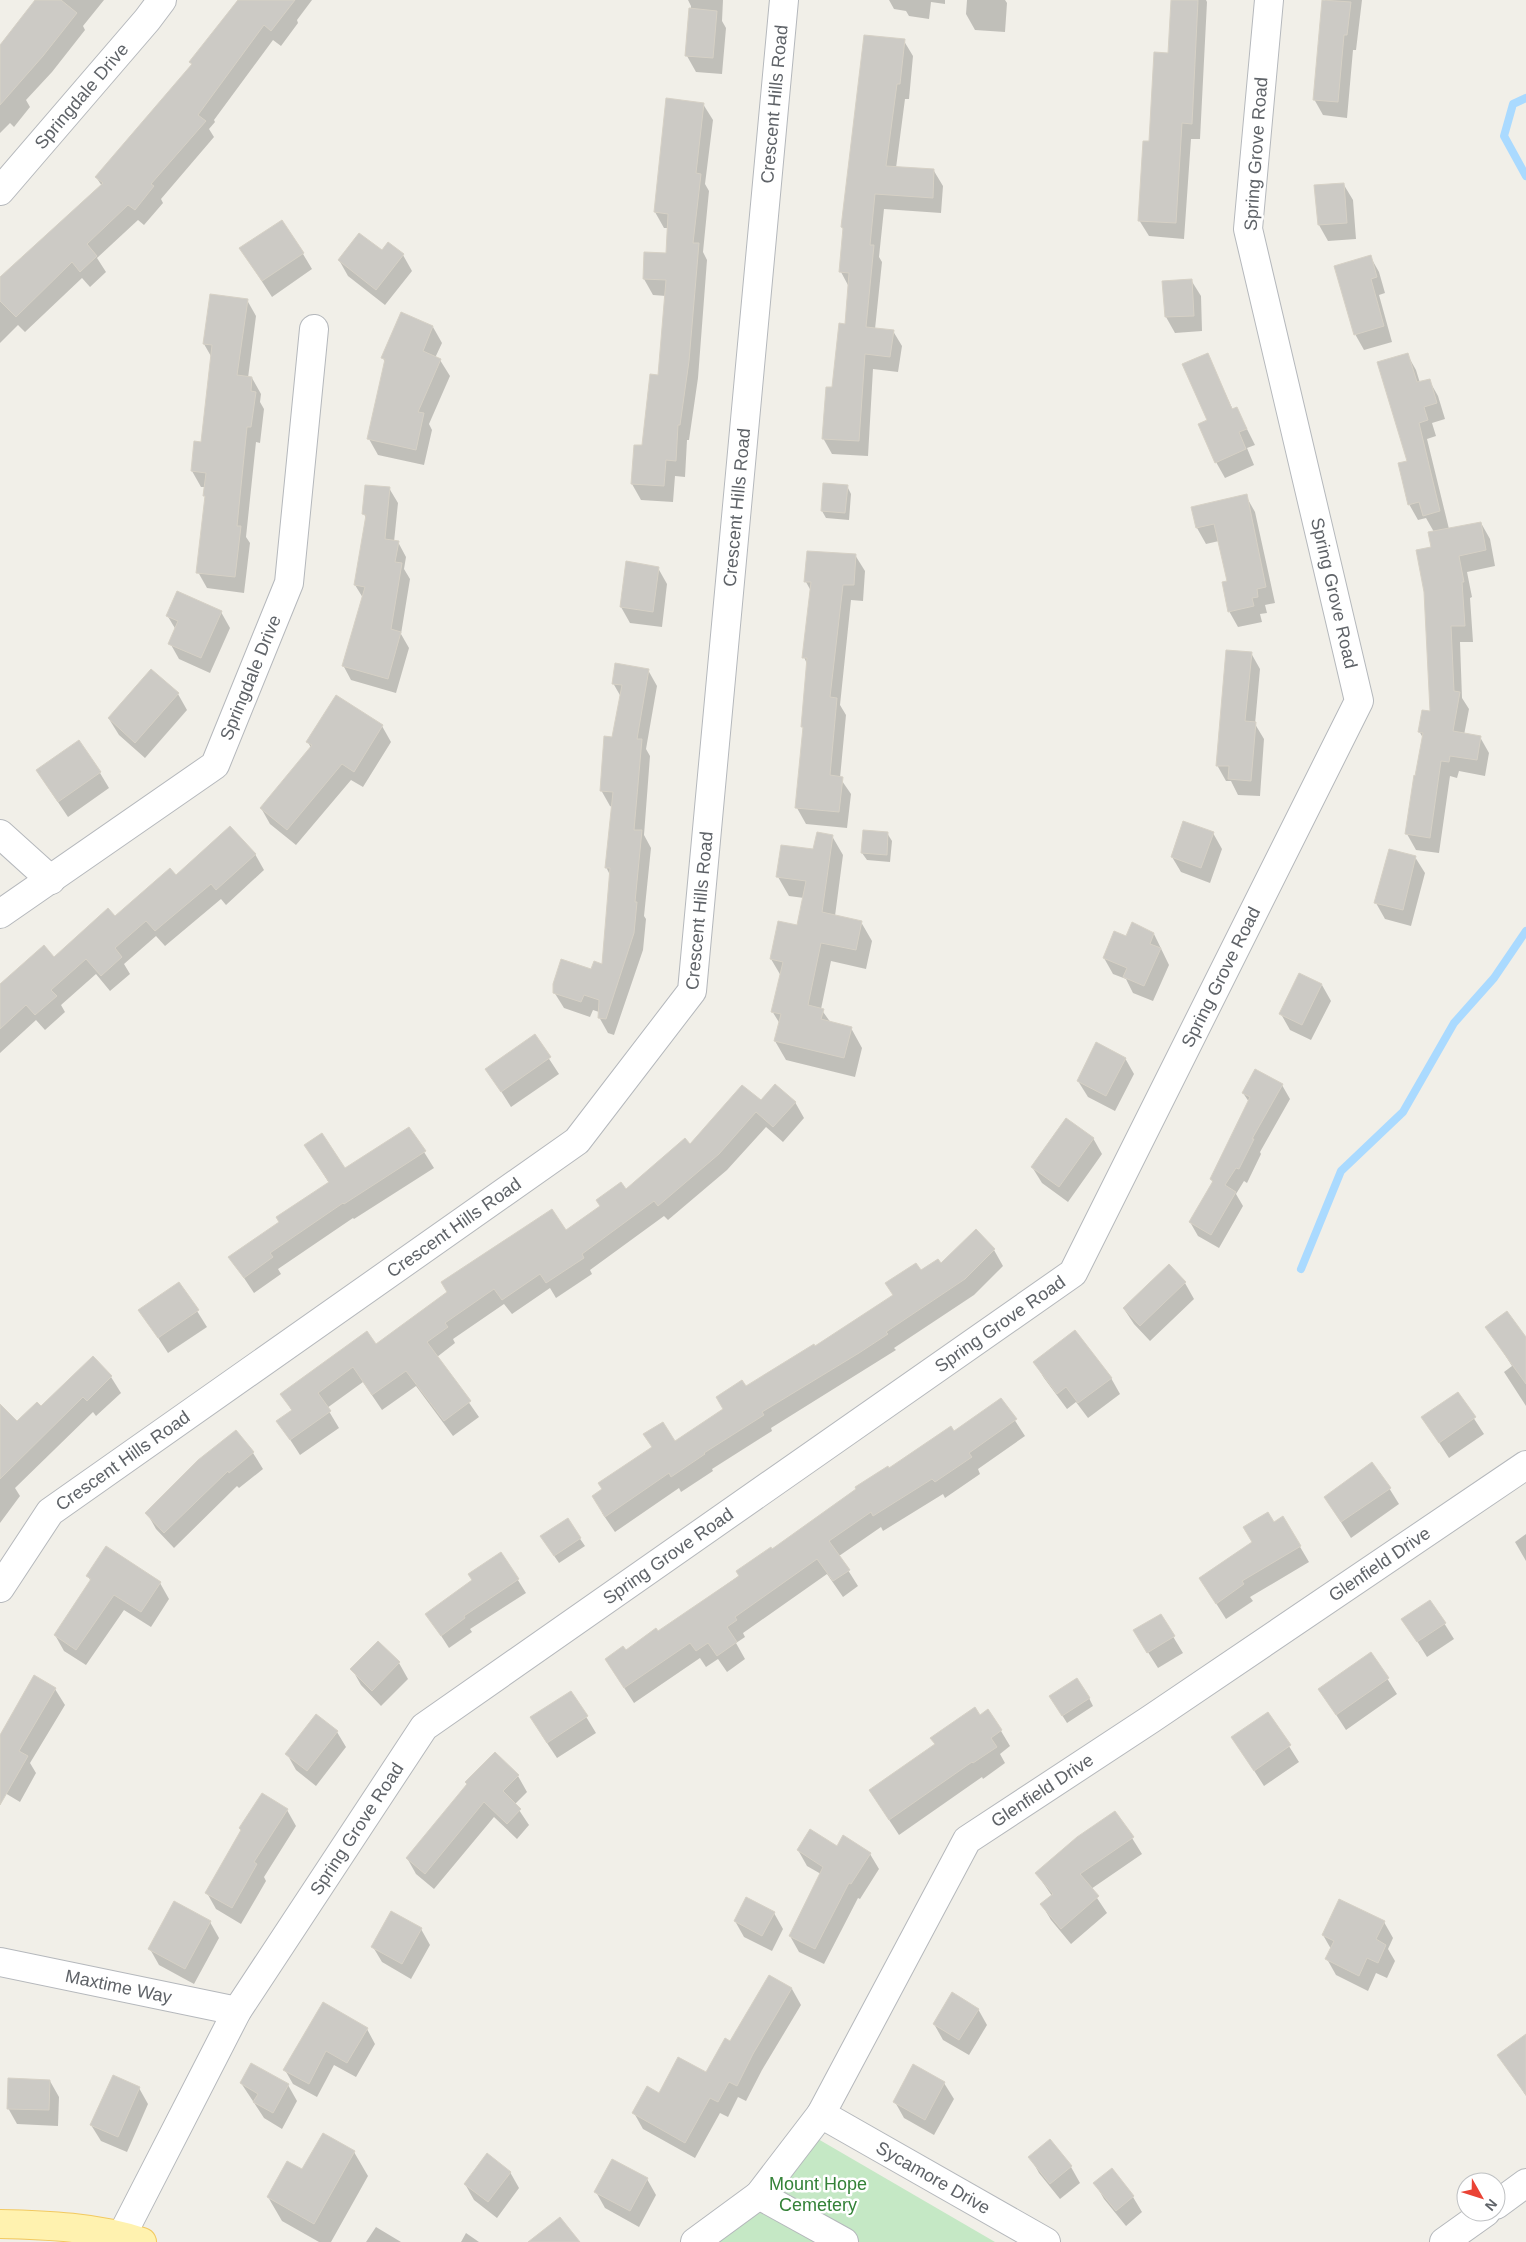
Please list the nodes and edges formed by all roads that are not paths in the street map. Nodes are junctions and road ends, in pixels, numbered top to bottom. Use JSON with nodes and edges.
{"nodes":[{"id":1,"x":162,"y":0,"type":"edge"},
{"id":2,"x":784,"y":0,"type":"edge"},
{"id":3,"x":1269,"y":0,"type":"edge"},
{"id":4,"x":0,"y":190,"type":"edge"},
{"id":5,"x":314,"y":329,"type":"dead end"},
{"id":6,"x":0,"y":834,"type":"edge"},
{"id":7,"x":51,"y":880,"type":"junction"},
{"id":8,"x":0,"y":914,"type":"edge"},
{"id":9,"x":1526,"y":1466,"type":"edge"},
{"id":10,"x":0,"y":1588,"type":"edge"},
{"id":11,"x":0,"y":1962,"type":"edge"},
{"id":12,"x":237,"y":2011,"type":"junction"},
{"id":13,"x":821,"y":2114,"type":"junction"},
{"id":14,"x":1526,"y":2183,"type":"edge"},
{"id":15,"x":759,"y":2195,"type":"junction"},
{"id":16,"x":1506,"y":2198,"type":"edge"},
{"id":17,"x":1472,"y":2222,"type":"edge"},
{"id":18,"x":0,"y":2224,"type":"edge"},
{"id":19,"x":127,"y":2240,"type":"edge"},
{"id":20,"x":695,"y":2242,"type":"edge"},
{"id":21,"x":844,"y":2242,"type":"edge"},
{"id":22,"x":1046,"y":2242,"type":"edge"},
{"id":23,"x":1444,"y":2242,"type":"edge"}],
"edges":[{"from":1,"to":4,"type":"street","name":"Springdale Drive"},
{"from":2,"to":10,"type":"street","name":"Crescent Hills Road"},
{"from":3,"to":12,"type":"street","name":"Spring Grove Road"},
{"from":5,"to":7,"type":"street","name":"Springdale Drive"},
{"from":6,"to":7,"type":"street"},
{"from":7,"to":8,"type":"street","name":"Springdale Drive"},
{"from":9,"to":13,"type":"street","name":"Glenfield Drive"},
{"from":11,"to":12,"type":"street","name":"Maxtime Way"},
{"from":12,"to":19,"type":"street","name":"Spring Grove Road"},
{"from":13,"to":15,"type":"street","name":"Glenfield Drive"},
{"from":13,"to":22,"type":"street","name":"Sycamore Drive"},
{"from":14,"to":16,"type":"street"},
{"from":15,"to":20,"type":"street","name":"Glenfield Drive"},
{"from":15,"to":21,"type":"street"},
{"from":17,"to":23,"type":"street"},
{"from":18,"to":19,"type":"main road"}]}
